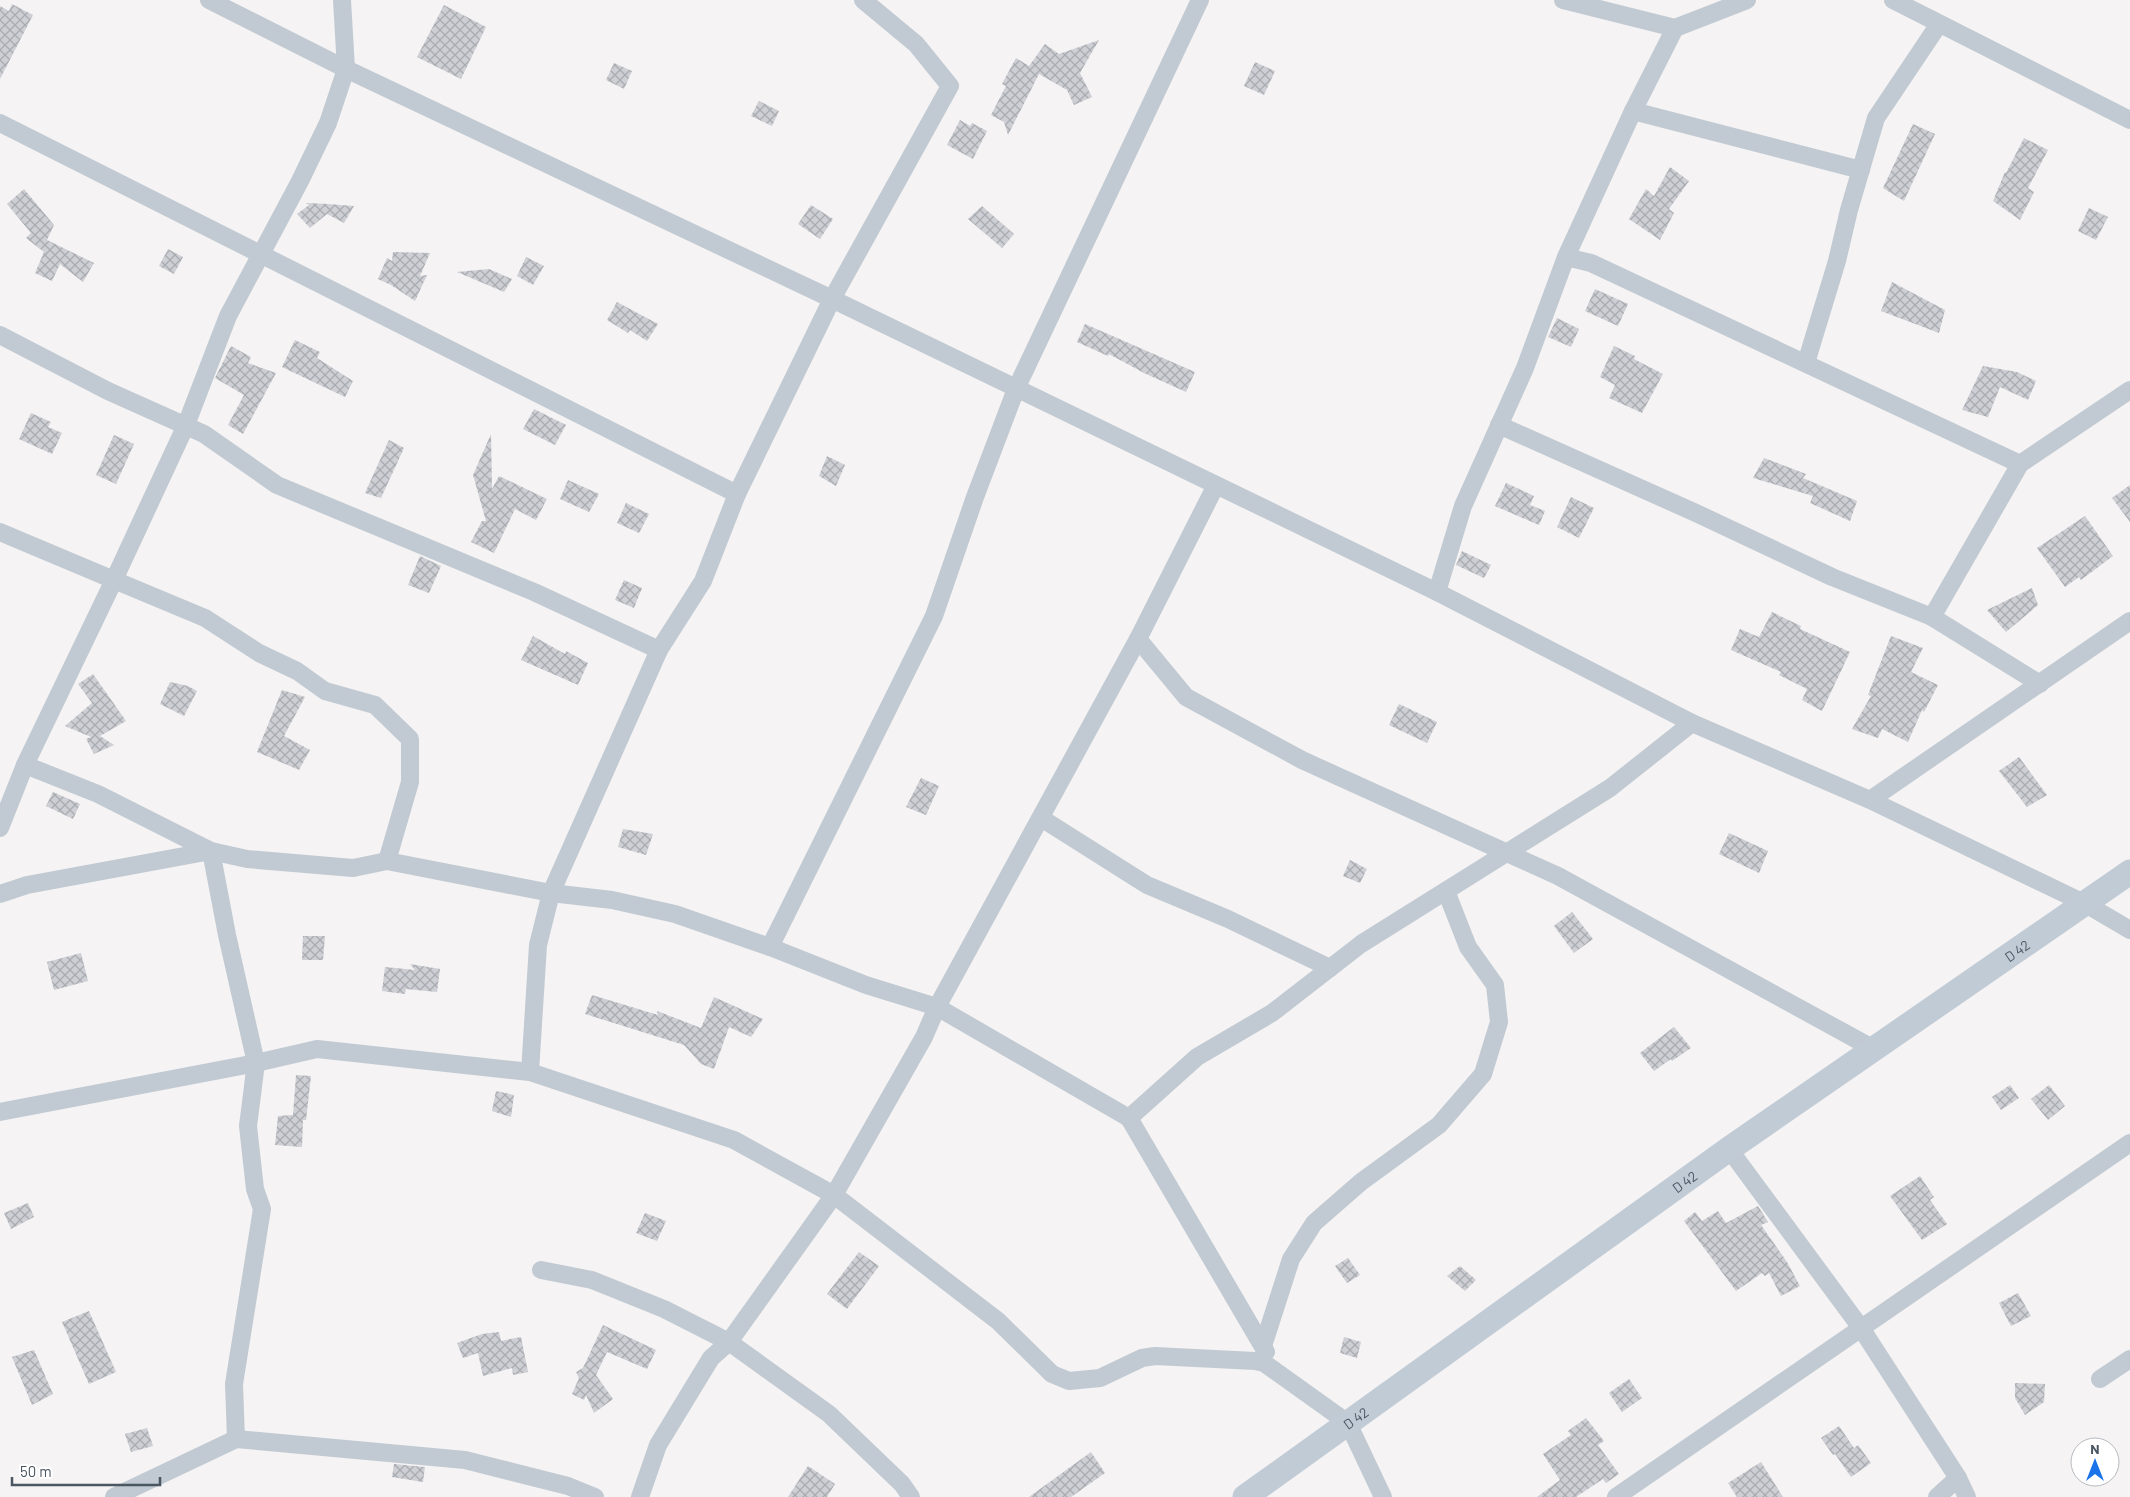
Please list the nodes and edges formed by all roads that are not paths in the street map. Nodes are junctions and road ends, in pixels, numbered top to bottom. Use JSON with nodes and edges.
{"nodes":[{"id":1,"x":209,"y":0,"type":"edge"},
{"id":2,"x":342,"y":0,"type":"edge"},
{"id":3,"x":863,"y":0,"type":"edge"},
{"id":4,"x":1200,"y":0,"type":"edge"},
{"id":5,"x":1563,"y":0,"type":"edge"},
{"id":6,"x":1747,"y":0,"type":"edge"},
{"id":7,"x":1893,"y":0,"type":"edge"},
{"id":8,"x":1939,"y":24,"type":"junction"},
{"id":9,"x":1675,"y":28,"type":"junction"},
{"id":10,"x":346,"y":69,"type":"junction"},
{"id":11,"x":1632,"y":111,"type":"junction"},
{"id":12,"x":2130,"y":120,"type":"edge"},
{"id":13,"x":0,"y":123,"type":"edge"},
{"id":14,"x":1860,"y":170,"type":"junction"},
{"id":15,"x":260,"y":255,"type":"junction"},
{"id":16,"x":1566,"y":257,"type":"junction"},
{"id":17,"x":832,"y":299,"type":"junction"},
{"id":18,"x":0,"y":335,"type":"edge"},
{"id":19,"x":1806,"y":363,"type":"junction"},
{"id":20,"x":1016,"y":389,"type":"junction"},
{"id":21,"x":2130,"y":390,"type":"edge"},
{"id":22,"x":186,"y":425,"type":"junction"},
{"id":23,"x":1499,"y":425,"type":"junction"},
{"id":24,"x":2020,"y":464,"type":"junction"},
{"id":25,"x":1216,"y":485,"type":"junction"},
{"id":26,"x":737,"y":494,"type":"junction"},
{"id":27,"x":0,"y":532,"type":"edge"},
{"id":28,"x":114,"y":580,"type":"junction"},
{"id":29,"x":1437,"y":592,"type":"junction"},
{"id":30,"x":1932,"y":617,"type":"junction"},
{"id":31,"x":2130,"y":621,"type":"edge"},
{"id":32,"x":1138,"y":639,"type":"junction"},
{"id":33,"x":659,"y":650,"type":"junction"},
{"id":34,"x":2040,"y":684,"type":"junction"},
{"id":35,"x":1692,"y":723,"type":"junction"},
{"id":36,"x":25,"y":765,"type":"junction"},
{"id":37,"x":1870,"y":800,"type":"junction"},
{"id":38,"x":1041,"y":818,"type":"junction"},
{"id":39,"x":0,"y":828,"type":"edge"},
{"id":40,"x":211,"y":851,"type":"junction"},
{"id":41,"x":1506,"y":852,"type":"junction"},
{"id":42,"x":387,"y":861,"type":"junction"},
{"id":43,"x":2130,"y":872,"type":"edge"},
{"id":44,"x":1446,"y":891,"type":"junction"},
{"id":45,"x":551,"y":893,"type":"junction"},
{"id":46,"x":0,"y":894,"type":"edge"},
{"id":47,"x":2084,"y":903,"type":"junction"},
{"id":48,"x":2130,"y":930,"type":"edge"},
{"id":49,"x":770,"y":947,"type":"junction"},
{"id":50,"x":1330,"y":968,"type":"junction"},
{"id":51,"x":937,"y":1007,"type":"junction"},
{"id":52,"x":1874,"y":1049,"type":"junction"},
{"id":53,"x":256,"y":1063,"type":"junction"},
{"id":54,"x":530,"y":1072,"type":"junction"},
{"id":55,"x":0,"y":1112,"type":"edge"},
{"id":56,"x":1129,"y":1118,"type":"junction"},
{"id":57,"x":2130,"y":1143,"type":"edge"},
{"id":58,"x":1729,"y":1150,"type":"junction"},
{"id":59,"x":834,"y":1195,"type":"junction"},
{"id":60,"x":541,"y":1270,"type":"dead end"},
{"id":61,"x":1861,"y":1328,"type":"junction"},
{"id":62,"x":729,"y":1342,"type":"junction"},
{"id":63,"x":1263,"y":1346,"type":"junction"},
{"id":64,"x":2130,"y":1359,"type":"edge"},
{"id":65,"x":1278,"y":1372,"type":"junction"},
{"id":66,"x":2100,"y":1379,"type":"dead end"},
{"id":67,"x":1348,"y":1423,"type":"junction"},
{"id":68,"x":236,"y":1440,"type":"junction"},
{"id":69,"x":1958,"y":1478,"type":"junction"},
{"id":70,"x":114,"y":1497,"type":"edge"},
{"id":71,"x":595,"y":1497,"type":"edge"},
{"id":72,"x":640,"y":1497,"type":"edge"},
{"id":73,"x":911,"y":1497,"type":"edge"},
{"id":74,"x":1245,"y":1497,"type":"edge"},
{"id":75,"x":1383,"y":1497,"type":"edge"},
{"id":76,"x":1616,"y":1497,"type":"edge"},
{"id":77,"x":1937,"y":1497,"type":"edge"},
{"id":78,"x":1967,"y":1497,"type":"edge"}],
"edges":[{"from":1,"to":10,"type":"street"},
{"from":2,"to":10,"type":"street"},
{"from":3,"to":17,"type":"street"},
{"from":4,"to":20,"type":"street"},
{"from":5,"to":9,"type":"street"},
{"from":6,"to":9,"type":"street"},
{"from":7,"to":8,"type":"street"},
{"from":8,"to":12,"type":"street"},
{"from":8,"to":14,"type":"street"},
{"from":9,"to":11,"type":"street"},
{"from":10,"to":15,"type":"street"},
{"from":10,"to":17,"type":"street"},
{"from":11,"to":14,"type":"street"},
{"from":11,"to":16,"type":"street"},
{"from":13,"to":15,"type":"street"},
{"from":14,"to":19,"type":"street"},
{"from":15,"to":22,"type":"street"},
{"from":15,"to":26,"type":"street"},
{"from":16,"to":19,"type":"street"},
{"from":16,"to":23,"type":"street"},
{"from":17,"to":20,"type":"street"},
{"from":17,"to":26,"type":"street"},
{"from":18,"to":22,"type":"street"},
{"from":19,"to":24,"type":"street"},
{"from":20,"to":25,"type":"street"},
{"from":20,"to":49,"type":"street"},
{"from":21,"to":24,"type":"street"},
{"from":22,"to":28,"type":"street"},
{"from":22,"to":33,"type":"street"},
{"from":23,"to":29,"type":"street"},
{"from":23,"to":30,"type":"street"},
{"from":24,"to":30,"type":"street"},
{"from":25,"to":29,"type":"street"},
{"from":25,"to":32,"type":"street"},
{"from":26,"to":33,"type":"street"},
{"from":27,"to":28,"type":"street"},
{"from":28,"to":36,"type":"street"},
{"from":28,"to":42,"type":"street"},
{"from":29,"to":35,"type":"street"},
{"from":30,"to":34,"type":"street"},
{"from":31,"to":34,"type":"street"},
{"from":32,"to":38,"type":"street"},
{"from":32,"to":41,"type":"street"},
{"from":33,"to":45,"type":"street"},
{"from":34,"to":37,"type":"street"},
{"from":35,"to":37,"type":"street"},
{"from":35,"to":41,"type":"street"},
{"from":36,"to":39,"type":"street"},
{"from":36,"to":40,"type":"street"},
{"from":37,"to":47,"type":"street"},
{"from":38,"to":50,"type":"street"},
{"from":38,"to":51,"type":"street"},
{"from":40,"to":42,"type":"street"},
{"from":40,"to":46,"type":"street"},
{"from":40,"to":53,"type":"street"},
{"from":41,"to":44,"type":"street"},
{"from":41,"to":52,"type":"street"},
{"from":42,"to":45,"type":"street"},
{"from":43,"to":47,"type":"street","name":"D 42","number":"D 42"},
{"from":44,"to":50,"type":"street"},
{"from":44,"to":63,"type":"street"},
{"from":45,"to":49,"type":"street"},
{"from":45,"to":54,"type":"street"},
{"from":47,"to":48,"type":"street"},
{"from":47,"to":52,"type":"street","name":"D 42","number":"D 42"},
{"from":49,"to":51,"type":"street"},
{"from":50,"to":56,"type":"street"},
{"from":51,"to":56,"type":"street"},
{"from":51,"to":59,"type":"street"},
{"from":52,"to":58,"type":"street","name":"D 42","number":"D 42"},
{"from":53,"to":54,"type":"street"},
{"from":53,"to":55,"type":"street"},
{"from":53,"to":68,"type":"street"},
{"from":54,"to":59,"type":"street"},
{"from":56,"to":63,"type":"street"},
{"from":57,"to":61,"type":"street"},
{"from":58,"to":61,"type":"street"},
{"from":58,"to":67,"type":"street","name":"D 42","number":"D 42"},
{"from":59,"to":62,"type":"street"},
{"from":59,"to":65,"type":"street"},
{"from":60,"to":62,"type":"street"},
{"from":61,"to":69,"type":"street"},
{"from":61,"to":76,"type":"street"},
{"from":62,"to":72,"type":"street"},
{"from":62,"to":73,"type":"street"},
{"from":63,"to":65,"type":"street"},
{"from":64,"to":66,"type":"street"},
{"from":65,"to":67,"type":"street"},
{"from":67,"to":74,"type":"street","name":"D 42","number":"D 42"},
{"from":67,"to":75,"type":"street"},
{"from":68,"to":70,"type":"street"},
{"from":68,"to":71,"type":"street"},
{"from":69,"to":77,"type":"street"},
{"from":69,"to":78,"type":"street"}]}
